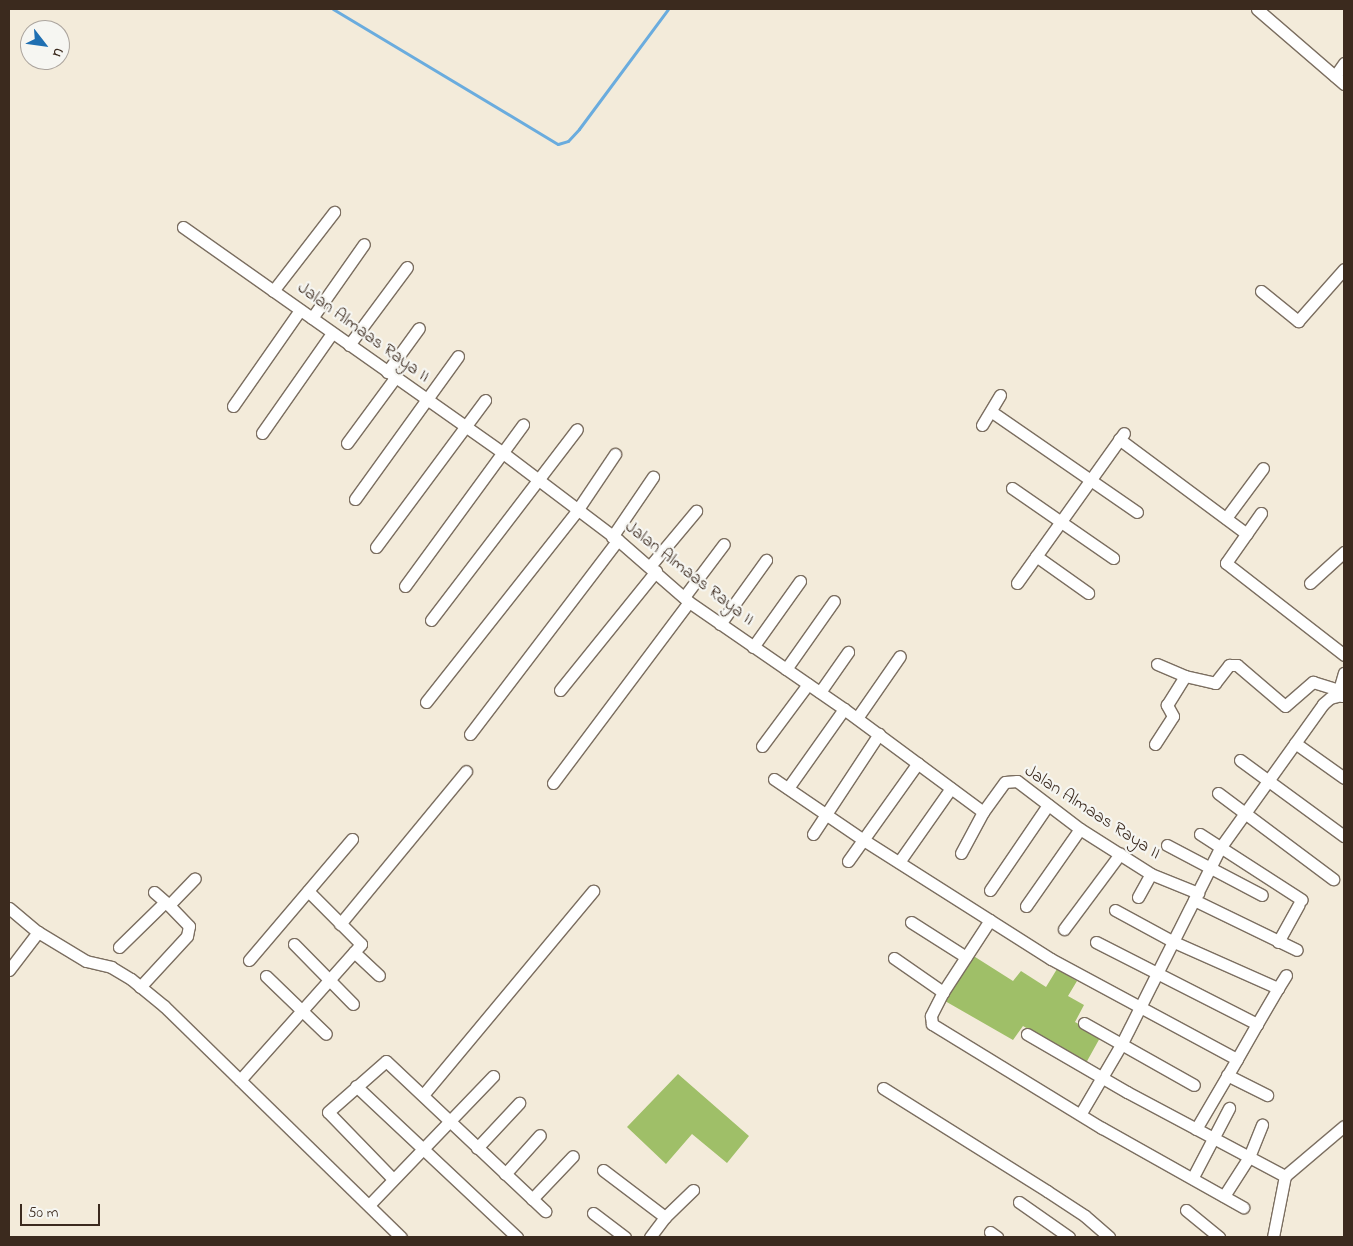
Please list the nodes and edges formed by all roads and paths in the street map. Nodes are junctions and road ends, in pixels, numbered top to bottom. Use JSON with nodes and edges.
{"nodes":[{"id":1,"x":1264,"y":11,"type":"edge"},
{"id":2,"x":1344,"y":63,"type":"edge"},
{"id":3,"x":1335,"y":76,"type":"junction"},
{"id":4,"x":1344,"y":84,"type":"edge"},
{"id":5,"x":334,"y":212,"type":"dead end"},
{"id":6,"x":183,"y":226,"type":"dead end"},
{"id":7,"x":364,"y":244,"type":"dead end"},
{"id":8,"x":407,"y":266,"type":"dead end"},
{"id":9,"x":1344,"y":269,"type":"edge"},
{"id":10,"x":273,"y":291,"type":"junction"},
{"id":11,"x":1261,"y":291,"type":"dead end"},
{"id":12,"x":300,"y":310,"type":"junction"},
{"id":13,"x":312,"y":318,"type":"junction"},
{"id":14,"x":419,"y":328,"type":"dead end"},
{"id":15,"x":332,"y":333,"type":"junction"},
{"id":16,"x":349,"y":345,"type":"junction"},
{"id":17,"x":458,"y":356,"type":"dead end"},
{"id":18,"x":391,"y":375,"type":"junction"},
{"id":19,"x":1000,"y":395,"type":"dead end"},
{"id":20,"x":485,"y":400,"type":"dead end"},
{"id":21,"x":427,"y":401,"type":"junction"},
{"id":22,"x":233,"y":406,"type":"dead end"},
{"id":23,"x":992,"y":412,"type":"junction"},
{"id":24,"x":523,"y":425,"type":"dead end"},
{"id":25,"x":982,"y":425,"type":"dead end"},
{"id":26,"x":464,"y":428,"type":"junction"},
{"id":27,"x":577,"y":429,"type":"dead end"},
{"id":28,"x":262,"y":432,"type":"dead end"},
{"id":29,"x":347,"y":443,"type":"dead end"},
{"id":30,"x":503,"y":453,"type":"junction"},
{"id":31,"x":615,"y":454,"type":"dead end"},
{"id":32,"x":1264,"y":468,"type":"dead end"},
{"id":33,"x":653,"y":477,"type":"dead end"},
{"id":34,"x":1089,"y":480,"type":"junction"},
{"id":35,"x":539,"y":482,"type":"junction"},
{"id":36,"x":1012,"y":488,"type":"dead end"},
{"id":37,"x":354,"y":499,"type":"dead end"},
{"id":38,"x":696,"y":511,"type":"dead end"},
{"id":39,"x":576,"y":512,"type":"junction"},
{"id":40,"x":1137,"y":512,"type":"dead end"},
{"id":41,"x":1261,"y":513,"type":"dead end"},
{"id":42,"x":1226,"y":518,"type":"junction"},
{"id":43,"x":1061,"y":520,"type":"junction"},
{"id":44,"x":1247,"y":534,"type":"junction"},
{"id":45,"x":615,"y":539,"type":"junction"},
{"id":46,"x":724,"y":544,"type":"dead end"},
{"id":47,"x":376,"y":547,"type":"dead end"},
{"id":48,"x":1344,"y":552,"type":"edge"},
{"id":49,"x":1036,"y":556,"type":"junction"},
{"id":50,"x":1113,"y":558,"type":"dead end"},
{"id":51,"x":766,"y":560,"type":"dead end"},
{"id":52,"x":653,"y":568,"type":"junction"},
{"id":53,"x":800,"y":581,"type":"dead end"},
{"id":54,"x":1017,"y":583,"type":"dead end"},
{"id":55,"x":1310,"y":583,"type":"dead end"},
{"id":56,"x":405,"y":586,"type":"dead end"},
{"id":57,"x":1088,"y":593,"type":"dead end"},
{"id":58,"x":687,"y":600,"type":"junction"},
{"id":59,"x":834,"y":600,"type":"dead end"},
{"id":60,"x":431,"y":620,"type":"dead end"},
{"id":61,"x":720,"y":624,"type":"junction"},
{"id":62,"x":753,"y":647,"type":"junction"},
{"id":63,"x":848,"y":652,"type":"dead end"},
{"id":64,"x":1344,"y":655,"type":"edge"},
{"id":65,"x":900,"y":656,"type":"dead end"},
{"id":66,"x":1157,"y":664,"type":"dead end"},
{"id":67,"x":786,"y":669,"type":"junction"},
{"id":68,"x":1344,"y":673,"type":"edge"},
{"id":69,"x":1185,"y":676,"type":"junction"},
{"id":70,"x":808,"y":684,"type":"junction"},
{"id":71,"x":560,"y":690,"type":"dead end"},
{"id":72,"x":820,"y":692,"type":"junction"},
{"id":73,"x":1342,"y":695,"type":"edge"},
{"id":74,"x":426,"y":702,"type":"dead end"},
{"id":75,"x":844,"y":709,"type":"junction"},
{"id":76,"x":857,"y":718,"type":"junction"},
{"id":77,"x":470,"y":734,"type":"dead end"},
{"id":78,"x":879,"y":734,"type":"junction"},
{"id":79,"x":1296,"y":743,"type":"junction"},
{"id":80,"x":1155,"y":744,"type":"dead end"},
{"id":81,"x":762,"y":746,"type":"dead end"},
{"id":82,"x":1240,"y":760,"type":"dead end"},
{"id":83,"x":918,"y":763,"type":"junction"},
{"id":84,"x":466,"y":771,"type":"dead end"},
{"id":85,"x":1344,"y":778,"type":"edge"},
{"id":86,"x":774,"y":779,"type":"dead end"},
{"id":87,"x":1268,"y":781,"type":"junction"},
{"id":88,"x":553,"y":784,"type":"dead end"},
{"id":89,"x":788,"y":788,"type":"junction"},
{"id":90,"x":951,"y":788,"type":"junction"},
{"id":91,"x":1218,"y":793,"type":"dead end"},
{"id":92,"x":1048,"y":805,"type":"junction"},
{"id":93,"x":984,"y":812,"type":"junction"},
{"id":94,"x":1245,"y":813,"type":"junction"},
{"id":95,"x":826,"y":814,"type":"junction"},
{"id":96,"x":1080,"y":829,"type":"junction"},
{"id":97,"x":813,"y":834,"type":"dead end"},
{"id":98,"x":1200,"y":834,"type":"dead end"},
{"id":99,"x":1344,"y":836,"type":"edge"},
{"id":100,"x":352,"y":839,"type":"dead end"},
{"id":101,"x":862,"y":839,"type":"junction"},
{"id":102,"x":1167,"y":845,"type":"dead end"},
{"id":103,"x":1220,"y":848,"type":"junction"},
{"id":104,"x":961,"y":853,"type":"dead end"},
{"id":105,"x":1120,"y":854,"type":"junction"},
{"id":106,"x":848,"y":861,"type":"dead end"},
{"id":107,"x":899,"y":862,"type":"junction"},
{"id":108,"x":1210,"y":867,"type":"junction"},
{"id":109,"x":1151,"y":874,"type":"junction"},
{"id":110,"x":195,"y":878,"type":"dead end"},
{"id":111,"x":1333,"y":879,"type":"dead end"},
{"id":112,"x":990,"y":890,"type":"dead end"},
{"id":113,"x":308,"y":891,"type":"junction"},
{"id":114,"x":593,"y":891,"type":"dead end"},
{"id":115,"x":154,"y":892,"type":"dead end"},
{"id":116,"x":1262,"y":895,"type":"dead end"},
{"id":117,"x":1138,"y":897,"type":"dead end"},
{"id":118,"x":1196,"y":897,"type":"junction"},
{"id":119,"x":167,"y":904,"type":"junction"},
{"id":120,"x":1026,"y":906,"type":"dead end"},
{"id":121,"x":9,"y":908,"type":"edge"},
{"id":122,"x":1115,"y":910,"type":"dead end"},
{"id":123,"x":990,"y":920,"type":"junction"},
{"id":124,"x":911,"y":922,"type":"dead end"},
{"id":125,"x":340,"y":924,"type":"junction"},
{"id":126,"x":1064,"y":929,"type":"dead end"},
{"id":127,"x":38,"y":932,"type":"junction"},
{"id":128,"x":1096,"y":942,"type":"dead end"},
{"id":129,"x":1174,"y":942,"type":"junction"},
{"id":130,"x":1278,"y":942,"type":"junction"},
{"id":131,"x":294,"y":944,"type":"dead end"},
{"id":132,"x":119,"y":947,"type":"dead end"},
{"id":133,"x":1297,"y":950,"type":"dead end"},
{"id":134,"x":354,"y":952,"type":"junction"},
{"id":135,"x":966,"y":957,"type":"junction"},
{"id":136,"x":894,"y":958,"type":"dead end"},
{"id":137,"x":249,"y":960,"type":"dead end"},
{"id":138,"x":9,"y":970,"type":"edge"},
{"id":139,"x":1158,"y":974,"type":"junction"},
{"id":140,"x":379,"y":975,"type":"dead end"},
{"id":141,"x":1286,"y":975,"type":"dead end"},
{"id":142,"x":266,"y":976,"type":"dead end"},
{"id":143,"x":329,"y":980,"type":"junction"},
{"id":144,"x":140,"y":987,"type":"junction"},
{"id":145,"x":1278,"y":988,"type":"junction"},
{"id":146,"x":943,"y":992,"type":"junction"},
{"id":147,"x":353,"y":1004,"type":"dead end"},
{"id":148,"x":1140,"y":1008,"type":"junction"},
{"id":149,"x":301,"y":1012,"type":"junction"},
{"id":150,"x":1084,"y":1023,"type":"dead end"},
{"id":151,"x":1257,"y":1024,"type":"junction"},
{"id":152,"x":326,"y":1034,"type":"dead end"},
{"id":153,"x":1027,"y":1034,"type":"dead end"},
{"id":154,"x":1122,"y":1043,"type":"junction"},
{"id":155,"x":1237,"y":1059,"type":"junction"},
{"id":156,"x":1227,"y":1075,"type":"junction"},
{"id":157,"x":493,"y":1076,"type":"dead end"},
{"id":158,"x":1103,"y":1078,"type":"junction"},
{"id":159,"x":240,"y":1080,"type":"junction"},
{"id":160,"x":1194,"y":1085,"type":"dead end"},
{"id":161,"x":356,"y":1086,"type":"junction"},
{"id":162,"x":883,"y":1088,"type":"dead end"},
{"id":163,"x":1267,"y":1095,"type":"dead end"},
{"id":164,"x":422,"y":1096,"type":"junction"},
{"id":165,"x":519,"y":1103,"type":"dead end"},
{"id":166,"x":1229,"y":1108,"type":"dead end"},
{"id":167,"x":1082,"y":1113,"type":"junction"},
{"id":168,"x":449,"y":1122,"type":"junction"},
{"id":169,"x":1262,"y":1125,"type":"dead end"},
{"id":170,"x":1344,"y":1126,"type":"edge"},
{"id":171,"x":1196,"y":1129,"type":"junction"},
{"id":172,"x":540,"y":1135,"type":"dead end"},
{"id":173,"x":1214,"y":1138,"type":"junction"},
{"id":174,"x":477,"y":1148,"type":"junction"},
{"id":175,"x":421,"y":1150,"type":"junction"},
{"id":176,"x":573,"y":1156,"type":"dead end"},
{"id":177,"x":1250,"y":1157,"type":"junction"},
{"id":178,"x":603,"y":1170,"type":"dead end"},
{"id":179,"x":505,"y":1174,"type":"junction"},
{"id":180,"x":1285,"y":1176,"type":"junction"},
{"id":181,"x":1193,"y":1177,"type":"junction"},
{"id":182,"x":393,"y":1179,"type":"junction"},
{"id":183,"x":693,"y":1190,"type":"dead end"},
{"id":184,"x":1224,"y":1196,"type":"junction"},
{"id":185,"x":532,"y":1199,"type":"junction"},
{"id":186,"x":1020,"y":1202,"type":"dead end"},
{"id":187,"x":369,"y":1205,"type":"junction"},
{"id":188,"x":1243,"y":1207,"type":"dead end"},
{"id":189,"x":1186,"y":1210,"type":"dead end"},
{"id":190,"x":545,"y":1211,"type":"dead end"},
{"id":191,"x":593,"y":1213,"type":"dead end"},
{"id":192,"x":665,"y":1217,"type":"junction"},
{"id":193,"x":401,"y":1237,"type":"edge"},
{"id":194,"x":517,"y":1237,"type":"edge"},
{"id":195,"x":625,"y":1237,"type":"edge"},
{"id":196,"x":650,"y":1237,"type":"edge"},
{"id":197,"x":1069,"y":1237,"type":"edge"},
{"id":198,"x":1109,"y":1237,"type":"edge"},
{"id":199,"x":1219,"y":1237,"type":"edge"},
{"id":200,"x":1273,"y":1237,"type":"edge"}],
"edges":[{"from":1,"to":3,"type":"street"},
{"from":2,"to":3,"type":"street"},
{"from":3,"to":4,"type":"street"},
{"from":5,"to":10,"type":"street"},
{"from":6,"to":10,"type":"street","name":"Jalan Almaas Raya II"},
{"from":7,"to":13,"type":"street"},
{"from":8,"to":16,"type":"street"},
{"from":9,"to":11,"type":"street"},
{"from":10,"to":12,"type":"street","name":"Jalan Almaas Raya II"},
{"from":12,"to":13,"type":"street","name":"Jalan Almaas Raya II"},
{"from":12,"to":22,"type":"street"},
{"from":13,"to":15,"type":"street","name":"Jalan Almaas Raya II"},
{"from":14,"to":18,"type":"street"},
{"from":15,"to":16,"type":"street","name":"Jalan Almaas Raya II"},
{"from":15,"to":28,"type":"street"},
{"from":16,"to":18,"type":"street","name":"Jalan Almaas Raya II"},
{"from":17,"to":21,"type":"street"},
{"from":18,"to":21,"type":"street","name":"Jalan Almaas Raya II"},
{"from":18,"to":29,"type":"street"},
{"from":19,"to":23,"type":"street"},
{"from":20,"to":26,"type":"street"},
{"from":21,"to":26,"type":"street","name":"Jalan Almaas Raya II"},
{"from":21,"to":37,"type":"street"},
{"from":23,"to":25,"type":"street"},
{"from":23,"to":34,"type":"street"},
{"from":24,"to":30,"type":"street"},
{"from":26,"to":30,"type":"street","name":"Jalan Almaas Raya II"},
{"from":26,"to":47,"type":"street"},
{"from":27,"to":35,"type":"street"},
{"from":30,"to":35,"type":"street","name":"Jalan Almaas Raya II"},
{"from":30,"to":56,"type":"street"},
{"from":31,"to":39,"type":"street"},
{"from":32,"to":42,"type":"street"},
{"from":33,"to":45,"type":"street"},
{"from":34,"to":40,"type":"street"},
{"from":34,"to":42,"type":"street"},
{"from":34,"to":43,"type":"street"},
{"from":35,"to":39,"type":"street","name":"Jalan Almaas Raya II"},
{"from":35,"to":60,"type":"street"},
{"from":36,"to":43,"type":"street"},
{"from":38,"to":52,"type":"street"},
{"from":39,"to":45,"type":"street","name":"Jalan Almaas Raya II"},
{"from":39,"to":74,"type":"street"},
{"from":41,"to":44,"type":"street"},
{"from":42,"to":44,"type":"street"},
{"from":43,"to":49,"type":"street"},
{"from":43,"to":50,"type":"street"},
{"from":44,"to":64,"type":"street"},
{"from":45,"to":52,"type":"street","name":"Jalan Almaas Raya II"},
{"from":45,"to":77,"type":"street"},
{"from":46,"to":58,"type":"street"},
{"from":48,"to":55,"type":"street"},
{"from":49,"to":54,"type":"street"},
{"from":49,"to":57,"type":"street"},
{"from":51,"to":61,"type":"street"},
{"from":52,"to":58,"type":"street","name":"Jalan Almaas Raya II"},
{"from":52,"to":71,"type":"street"},
{"from":53,"to":62,"type":"street"},
{"from":58,"to":61,"type":"street","name":"Jalan Almaas Raya II"},
{"from":58,"to":88,"type":"street"},
{"from":59,"to":67,"type":"street"},
{"from":61,"to":62,"type":"street","name":"Jalan Almaas Raya II"},
{"from":62,"to":67,"type":"street","name":"Jalan Almaas Raya II"},
{"from":63,"to":72,"type":"street"},
{"from":65,"to":76,"type":"street"},
{"from":66,"to":69,"type":"street"},
{"from":67,"to":70,"type":"street","name":"Jalan Almaas Raya II"},
{"from":68,"to":73,"type":"street"},
{"from":69,"to":73,"type":"street"},
{"from":69,"to":80,"type":"street"},
{"from":70,"to":72,"type":"street","name":"Jalan Almaas Raya II"},
{"from":70,"to":81,"type":"street"},
{"from":72,"to":75,"type":"street","name":"Jalan Almaas Raya II"},
{"from":73,"to":79,"type":"street"},
{"from":75,"to":76,"type":"street","name":"Jalan Almaas Raya II"},
{"from":75,"to":89,"type":"street"},
{"from":76,"to":78,"type":"street","name":"Jalan Almaas Raya II"},
{"from":78,"to":83,"type":"street","name":"Jalan Almaas Raya II"},
{"from":78,"to":95,"type":"street"},
{"from":79,"to":85,"type":"street"},
{"from":79,"to":87,"type":"street"},
{"from":82,"to":87,"type":"street"},
{"from":83,"to":90,"type":"street","name":"Jalan Almaas Raya II"},
{"from":83,"to":101,"type":"street"},
{"from":84,"to":125,"type":"street"},
{"from":86,"to":89,"type":"street"},
{"from":87,"to":94,"type":"street"},
{"from":87,"to":99,"type":"street"},
{"from":89,"to":95,"type":"street"},
{"from":90,"to":93,"type":"street","name":"Jalan Almaas Raya II"},
{"from":90,"to":107,"type":"street"},
{"from":91,"to":94,"type":"street"},
{"from":92,"to":93,"type":"street","name":"Jalan Almaas Raya II"},
{"from":92,"to":96,"type":"street","name":"Jalan Almaas Raya II"},
{"from":92,"to":112,"type":"street"},
{"from":93,"to":104,"type":"street"},
{"from":94,"to":103,"type":"street"},
{"from":94,"to":111,"type":"street"},
{"from":95,"to":97,"type":"street"},
{"from":95,"to":101,"type":"street"},
{"from":96,"to":105,"type":"street","name":"Jalan Almaas Raya II"},
{"from":96,"to":120,"type":"street"},
{"from":98,"to":103,"type":"street"},
{"from":100,"to":113,"type":"street"},
{"from":101,"to":106,"type":"street"},
{"from":101,"to":107,"type":"street"},
{"from":102,"to":108,"type":"street"},
{"from":103,"to":108,"type":"street"},
{"from":103,"to":130,"type":"street"},
{"from":105,"to":109,"type":"street","name":"Jalan Almaas Raya II"},
{"from":105,"to":126,"type":"street"},
{"from":107,"to":123,"type":"street"},
{"from":108,"to":116,"type":"street"},
{"from":108,"to":118,"type":"street"},
{"from":109,"to":117,"type":"street"},
{"from":109,"to":118,"type":"street","name":"Jalan Almaas Raya II"},
{"from":110,"to":119,"type":"street"},
{"from":113,"to":125,"type":"street"},
{"from":113,"to":137,"type":"street"},
{"from":114,"to":164,"type":"street"},
{"from":115,"to":119,"type":"street"},
{"from":118,"to":129,"type":"street"},
{"from":118,"to":130,"type":"street","name":"Jalan Almaas Raya II"},
{"from":119,"to":132,"type":"street"},
{"from":119,"to":144,"type":"street"},
{"from":121,"to":127,"type":"street"},
{"from":122,"to":129,"type":"street"},
{"from":123,"to":135,"type":"street"},
{"from":123,"to":148,"type":"street"},
{"from":124,"to":135,"type":"street"},
{"from":125,"to":134,"type":"street"},
{"from":127,"to":138,"type":"street"},
{"from":127,"to":144,"type":"street"},
{"from":128,"to":139,"type":"street"},
{"from":129,"to":139,"type":"street"},
{"from":129,"to":145,"type":"street"},
{"from":130,"to":133,"type":"street","name":"Jalan Almaas Raya II"},
{"from":131,"to":143,"type":"street"},
{"from":134,"to":140,"type":"street"},
{"from":134,"to":143,"type":"street"},
{"from":135,"to":146,"type":"street"},
{"from":136,"to":146,"type":"street"},
{"from":139,"to":148,"type":"street"},
{"from":139,"to":151,"type":"street"},
{"from":141,"to":145,"type":"street"},
{"from":142,"to":149,"type":"street"},
{"from":143,"to":147,"type":"street"},
{"from":143,"to":149,"type":"street"},
{"from":144,"to":159,"type":"street"},
{"from":145,"to":151,"type":"street"},
{"from":146,"to":167,"type":"street"},
{"from":148,"to":154,"type":"street"},
{"from":148,"to":155,"type":"street"},
{"from":149,"to":152,"type":"street"},
{"from":149,"to":159,"type":"street"},
{"from":150,"to":154,"type":"street"},
{"from":151,"to":155,"type":"street"},
{"from":153,"to":158,"type":"street"},
{"from":154,"to":158,"type":"street"},
{"from":154,"to":160,"type":"street"},
{"from":155,"to":156,"type":"street"},
{"from":156,"to":163,"type":"street"},
{"from":156,"to":171,"type":"street"},
{"from":157,"to":168,"type":"street"},
{"from":158,"to":167,"type":"street"},
{"from":158,"to":171,"type":"street"},
{"from":159,"to":187,"type":"street"},
{"from":161,"to":164,"type":"street"},
{"from":161,"to":175,"type":"street"},
{"from":161,"to":182,"type":"street"},
{"from":162,"to":198,"type":"street"},
{"from":164,"to":168,"type":"street"},
{"from":165,"to":174,"type":"street"},
{"from":166,"to":173,"type":"street"},
{"from":167,"to":181,"type":"street"},
{"from":168,"to":174,"type":"street"},
{"from":168,"to":175,"type":"street"},
{"from":169,"to":177,"type":"street"},
{"from":170,"to":180,"type":"street"},
{"from":171,"to":173,"type":"street"},
{"from":172,"to":179,"type":"street"},
{"from":173,"to":177,"type":"street"},
{"from":173,"to":181,"type":"street"},
{"from":174,"to":179,"type":"street"},
{"from":175,"to":182,"type":"street"},
{"from":175,"to":194,"type":"street"},
{"from":176,"to":185,"type":"street"},
{"from":177,"to":180,"type":"street"},
{"from":177,"to":184,"type":"street"},
{"from":178,"to":192,"type":"street"},
{"from":179,"to":185,"type":"street"},
{"from":180,"to":200,"type":"street"},
{"from":181,"to":184,"type":"street"},
{"from":182,"to":187,"type":"street"},
{"from":183,"to":192,"type":"street"},
{"from":184,"to":188,"type":"street"},
{"from":185,"to":190,"type":"street"},
{"from":186,"to":197,"type":"street"},
{"from":187,"to":193,"type":"street"},
{"from":189,"to":199,"type":"street"},
{"from":191,"to":195,"type":"street"},
{"from":192,"to":196,"type":"street"}]}
